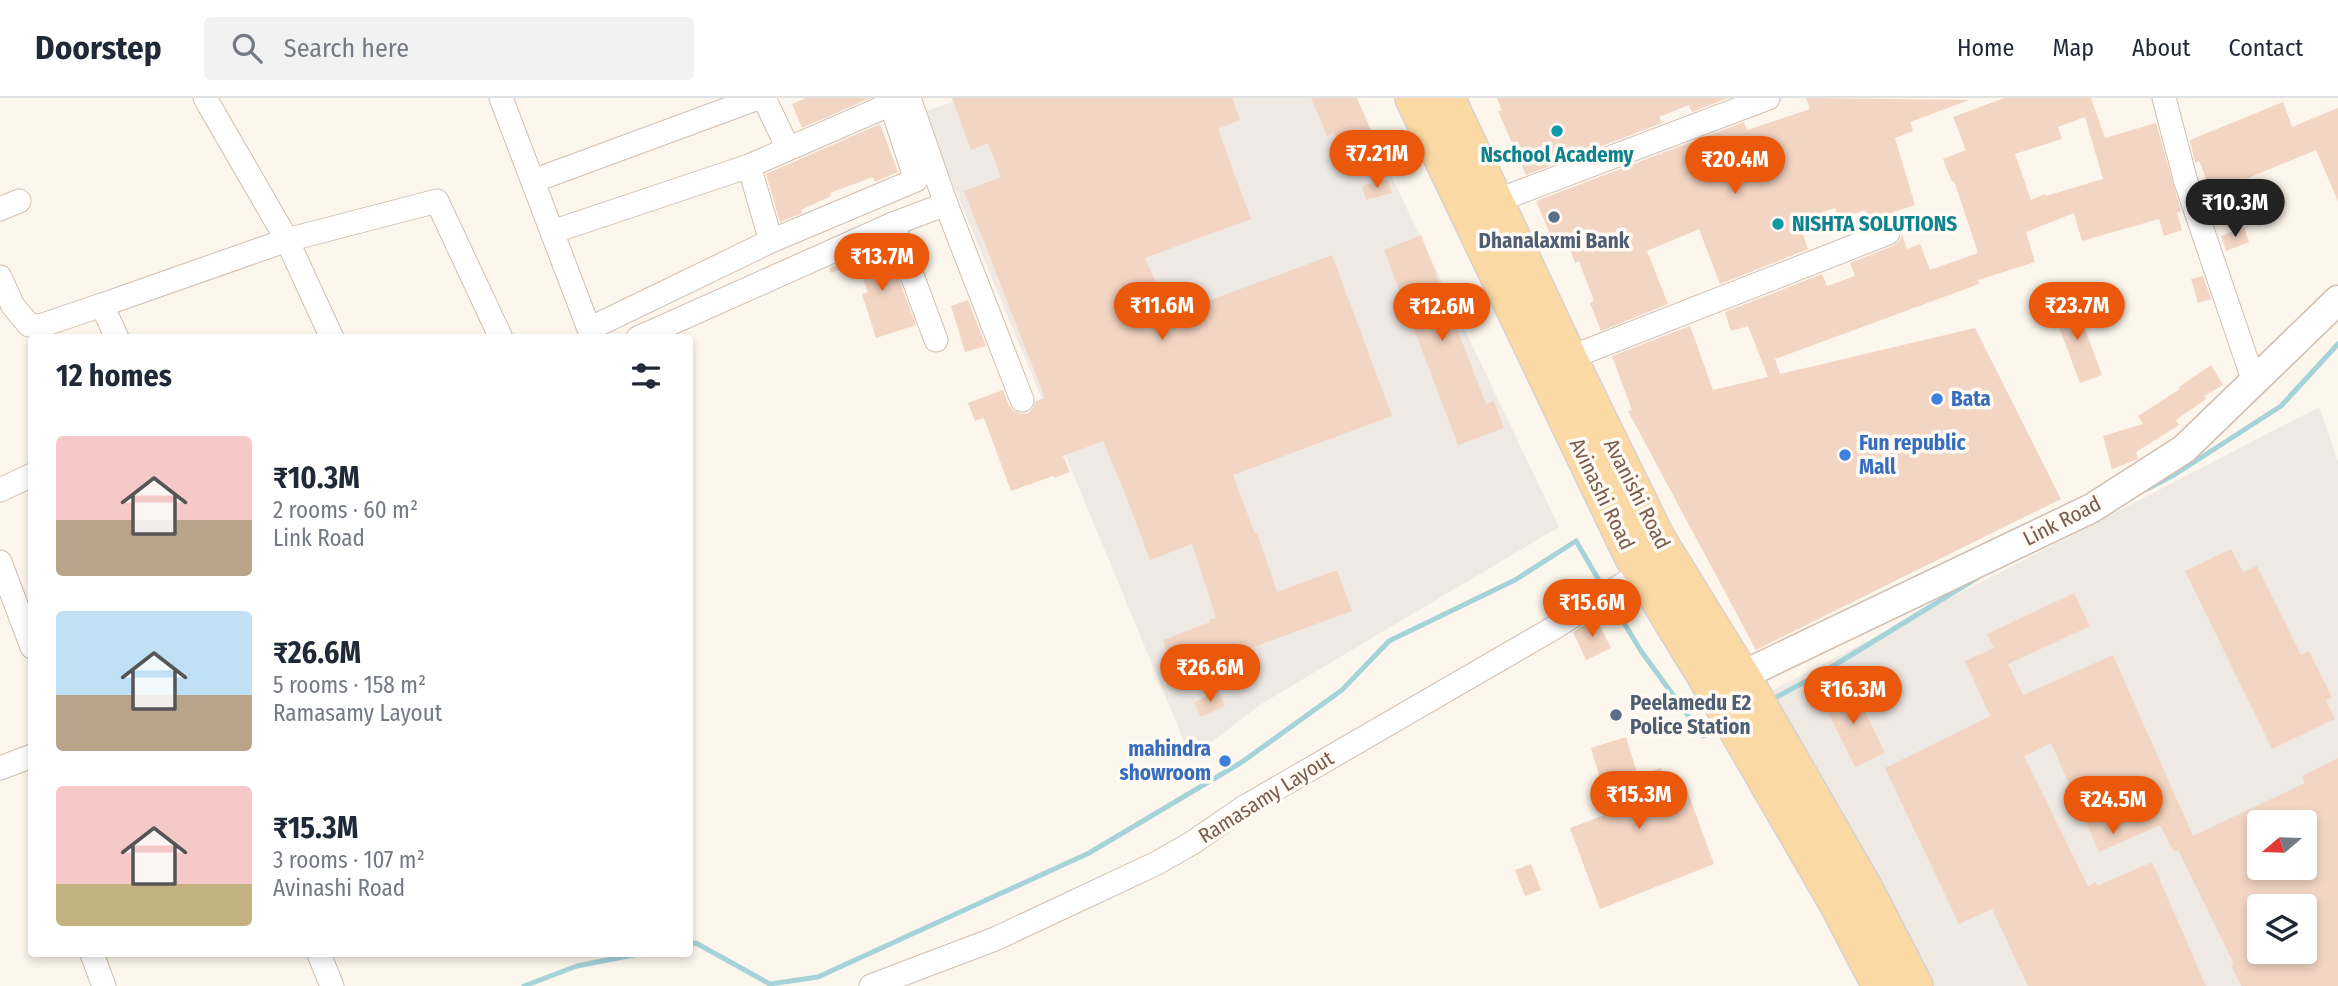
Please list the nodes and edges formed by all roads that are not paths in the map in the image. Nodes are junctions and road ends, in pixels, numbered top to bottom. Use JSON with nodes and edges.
{"nodes":[{"id":1,"x":205,"y":98,"type":"edge"},
{"id":2,"x":501,"y":98,"type":"edge"},
{"id":3,"x":758,"y":98,"type":"edge"},
{"id":4,"x":764,"y":98,"type":"edge"},
{"id":5,"x":1413,"y":98,"type":"edge"},
{"id":6,"x":1447,"y":98,"type":"edge"},
{"id":7,"x":1768,"y":98,"type":"edge"},
{"id":8,"x":2164,"y":98,"type":"edge"},
{"id":9,"x":896,"y":100,"type":"edge"},
{"id":10,"x":788,"y":148,"type":"junction"},
{"id":11,"x":749,"y":166,"type":"junction"},
{"id":12,"x":533,"y":181,"type":"junction"},
{"id":13,"x":1496,"y":201,"type":"junction"},
{"id":14,"x":946,"y":204,"type":"junction"},
{"id":15,"x":893,"y":224,"type":"junction"},
{"id":16,"x":552,"y":232,"type":"junction"},
{"id":17,"x":1888,"y":233,"type":"dead end"},
{"id":18,"x":288,"y":240,"type":"junction"},
{"id":19,"x":771,"y":241,"type":"junction"},
{"id":20,"x":0,"y":277,"type":"edge"},
{"id":21,"x":2338,"y":300,"type":"edge"},
{"id":22,"x":102,"y":305,"type":"junction"},
{"id":23,"x":115,"y":334,"type":"edge"},
{"id":24,"x":329,"y":334,"type":"edge"},
{"id":25,"x":498,"y":334,"type":"edge"},
{"id":26,"x":647,"y":334,"type":"edge"},
{"id":27,"x":936,"y":340,"type":"dead end"},
{"id":28,"x":1569,"y":358,"type":"junction"},
{"id":29,"x":2254,"y":382,"type":"junction"},
{"id":30,"x":1022,"y":400,"type":"dead end"},
{"id":31,"x":28,"y":477,"type":"edge"},
{"id":32,"x":0,"y":490,"type":"edge"},
{"id":33,"x":0,"y":562,"type":"edge"},
{"id":34,"x":1642,"y":572,"type":"junction"},
{"id":35,"x":28,"y":636,"type":"edge"},
{"id":36,"x":1736,"y":686,"type":"junction"},
{"id":37,"x":1755,"y":730,"type":"junction"},
{"id":38,"x":28,"y":758,"type":"edge"},
{"id":39,"x":0,"y":768,"type":"edge"},
{"id":40,"x":93,"y":957,"type":"edge"},
{"id":41,"x":320,"y":957,"type":"edge"},
{"id":42,"x":104,"y":986,"type":"edge"},
{"id":43,"x":332,"y":986,"type":"edge"},
{"id":44,"x":872,"y":986,"type":"edge"},
{"id":45,"x":1880,"y":986,"type":"edge"},
{"id":46,"x":1915,"y":986,"type":"edge"}],
"edges":[{"from":1,"to":18,"type":"street"},
{"from":2,"to":12,"type":"street"},
{"from":3,"to":12,"type":"street"},
{"from":4,"to":10,"type":"street"},
{"from":5,"to":34,"type":"main road","name":"Avinashi Road"},
{"from":6,"to":13,"type":"main road","name":"Avanishi Road"},
{"from":7,"to":13,"type":"street"},
{"from":8,"to":29,"type":"street"},
{"from":9,"to":10,"type":"street"},
{"from":9,"to":14,"type":"street"},
{"from":9,"to":19,"type":"street"},
{"from":10,"to":11,"type":"street"},
{"from":11,"to":16,"type":"street"},
{"from":11,"to":19,"type":"street"},
{"from":12,"to":16,"type":"street"},
{"from":13,"to":28,"type":"main road","name":"Avanishi Road"},
{"from":14,"to":15,"type":"street"},
{"from":14,"to":30,"type":"street"},
{"from":15,"to":26,"type":"street"},
{"from":15,"to":27,"type":"street"},
{"from":16,"to":19,"type":"street"},
{"from":17,"to":28,"type":"street"},
{"from":18,"to":22,"type":"street"},
{"from":18,"to":24,"type":"street"},
{"from":18,"to":25,"type":"street"},
{"from":20,"to":22,"type":"street"},
{"from":21,"to":29,"type":"street","name":"Link Road"},
{"from":22,"to":23,"type":"street"},
{"from":28,"to":36,"type":"main road","name":"Avanishi Road"},
{"from":29,"to":36,"type":"street","name":"Link Road"},
{"from":31,"to":32,"type":"street"},
{"from":33,"to":35,"type":"street"},
{"from":34,"to":36,"type":"main road","name":"Avinashi Road"},
{"from":34,"to":44,"type":"street","name":"Ramasamy Layout"},
{"from":36,"to":37,"type":"main road","name":"Avinashi Road"},
{"from":37,"to":45,"type":"main road","name":"Avinashi Road"},
{"from":37,"to":46,"type":"main road"},
{"from":38,"to":39,"type":"street"},
{"from":40,"to":42,"type":"street"},
{"from":41,"to":43,"type":"street"}]}
